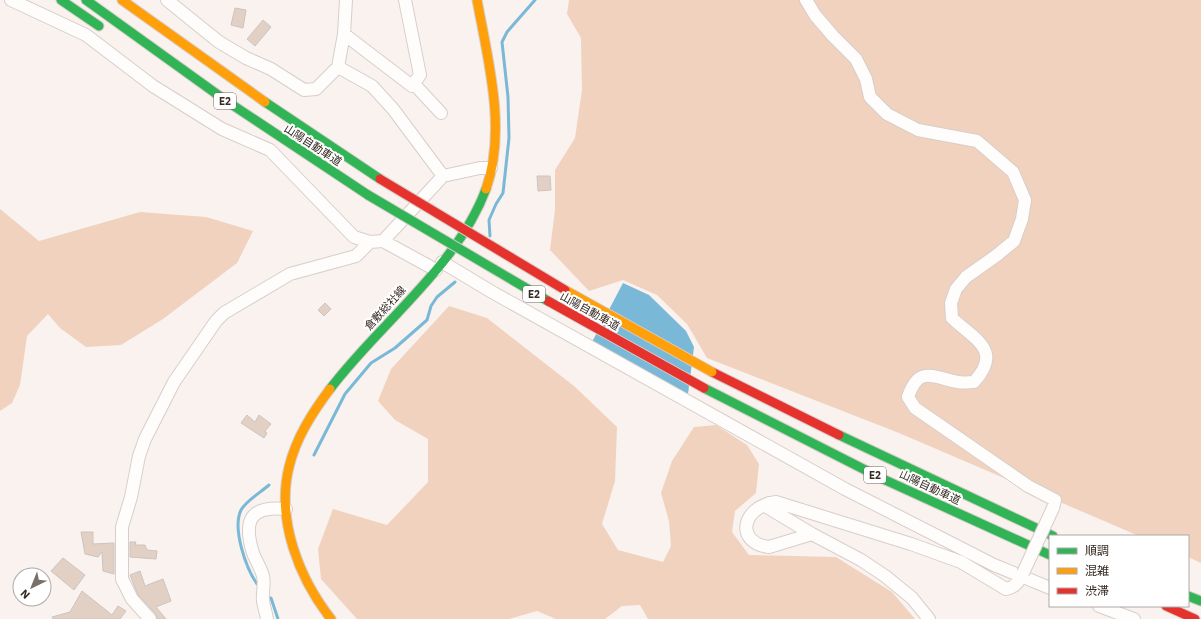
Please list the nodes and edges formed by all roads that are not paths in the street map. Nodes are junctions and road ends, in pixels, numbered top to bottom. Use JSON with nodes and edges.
{"nodes":[{"id":1,"x":11,"y":0,"type":"edge"},
{"id":2,"x":61,"y":0,"type":"edge"},
{"id":3,"x":86,"y":0,"type":"edge"},
{"id":4,"x":122,"y":0,"type":"edge"},
{"id":5,"x":167,"y":0,"type":"edge"},
{"id":6,"x":346,"y":0,"type":"edge"},
{"id":7,"x":405,"y":0,"type":"edge"},
{"id":8,"x":477,"y":0,"type":"edge"},
{"id":9,"x":806,"y":0,"type":"edge"},
{"id":10,"x":106,"y":31,"type":"dead end"},
{"id":11,"x":344,"y":34,"type":"junction"},
{"id":12,"x":191,"y":37,"type":"dead end"},
{"id":13,"x":338,"y":67,"type":"junction"},
{"id":14,"x":414,"y":84,"type":"junction"},
{"id":15,"x":189,"y":86,"type":"dead end"},
{"id":16,"x":441,"y":113,"type":"dead end"},
{"id":17,"x":307,"y":131,"type":"junction"},
{"id":18,"x":294,"y":148,"type":"junction"},
{"id":19,"x":491,"y":168,"type":"junction"},
{"id":20,"x":442,"y":176,"type":"junction"},
{"id":21,"x":383,"y":241,"type":"junction"},
{"id":22,"x":370,"y":242,"type":"junction"},
{"id":23,"x":439,"y":266,"type":"junction"},
{"id":24,"x":769,"y":503,"type":"junction"},
{"id":25,"x":286,"y":508,"type":"junction"},
{"id":26,"x":812,"y":534,"type":"junction"},
{"id":27,"x":1051,"y":535,"type":"edge"},
{"id":28,"x":1049,"y":555,"type":"edge"},
{"id":29,"x":1022,"y":575,"type":"junction"},
{"id":30,"x":1049,"y":588,"type":"edge"},
{"id":31,"x":1189,"y":596,"type":"edge"},
{"id":32,"x":1201,"y":602,"type":"edge"},
{"id":33,"x":1102,"y":607,"type":"edge"},
{"id":34,"x":1168,"y":607,"type":"edge"},
{"id":35,"x":150,"y":619,"type":"edge"},
{"id":36,"x":267,"y":619,"type":"edge"},
{"id":37,"x":331,"y":619,"type":"edge"},
{"id":38,"x":929,"y":619,"type":"edge"},
{"id":39,"x":1134,"y":619,"type":"edge"},
{"id":40,"x":1195,"y":619,"type":"edge"}],
"edges":[{"from":1,"to":22,"type":"street"},
{"from":2,"to":10,"type":"main road"},
{"from":3,"to":18,"type":"main road","name":"山陽自動車道","number":"E2"},
{"from":4,"to":17,"type":"main road","name":"山陽自動車道","number":"E2"},
{"from":5,"to":13,"type":"street"},
{"from":6,"to":11,"type":"street"},
{"from":7,"to":14,"type":"street"},
{"from":8,"to":19,"type":"main road","name":"倉敷総社線"},
{"from":9,"to":29,"type":"street","bridge":true},
{"from":11,"to":13,"type":"street"},
{"from":11,"to":14,"type":"street"},
{"from":12,"to":17,"type":"main road"},
{"from":13,"to":20,"type":"street"},
{"from":14,"to":16,"type":"street"},
{"from":15,"to":18,"type":"main road"},
{"from":17,"to":27,"type":"main road","name":"山陽自動車道","number":"E2","bridge":true},
{"from":18,"to":28,"type":"main road","name":"山陽自動車道","number":"E2","bridge":true},
{"from":19,"to":20,"type":"street"},
{"from":19,"to":23,"type":"main road","name":"倉敷総社線"},
{"from":20,"to":21,"type":"street"},
{"from":21,"to":22,"type":"street"},
{"from":21,"to":23,"type":"street"},
{"from":22,"to":35,"type":"street"},
{"from":23,"to":25,"type":"main road","name":"倉敷総社線"},
{"from":23,"to":29,"type":"street"},
{"from":24,"to":26,"type":"street"},
{"from":24,"to":26,"type":"street"},
{"from":24,"to":29,"type":"street"},
{"from":25,"to":36,"type":"street"},
{"from":25,"to":37,"type":"main road","name":"倉敷総社線"},
{"from":26,"to":38,"type":"street"},
{"from":29,"to":30,"type":"street"},
{"from":31,"to":32,"type":"main road"},
{"from":33,"to":39,"type":"street"},
{"from":34,"to":40,"type":"main road"}]}
